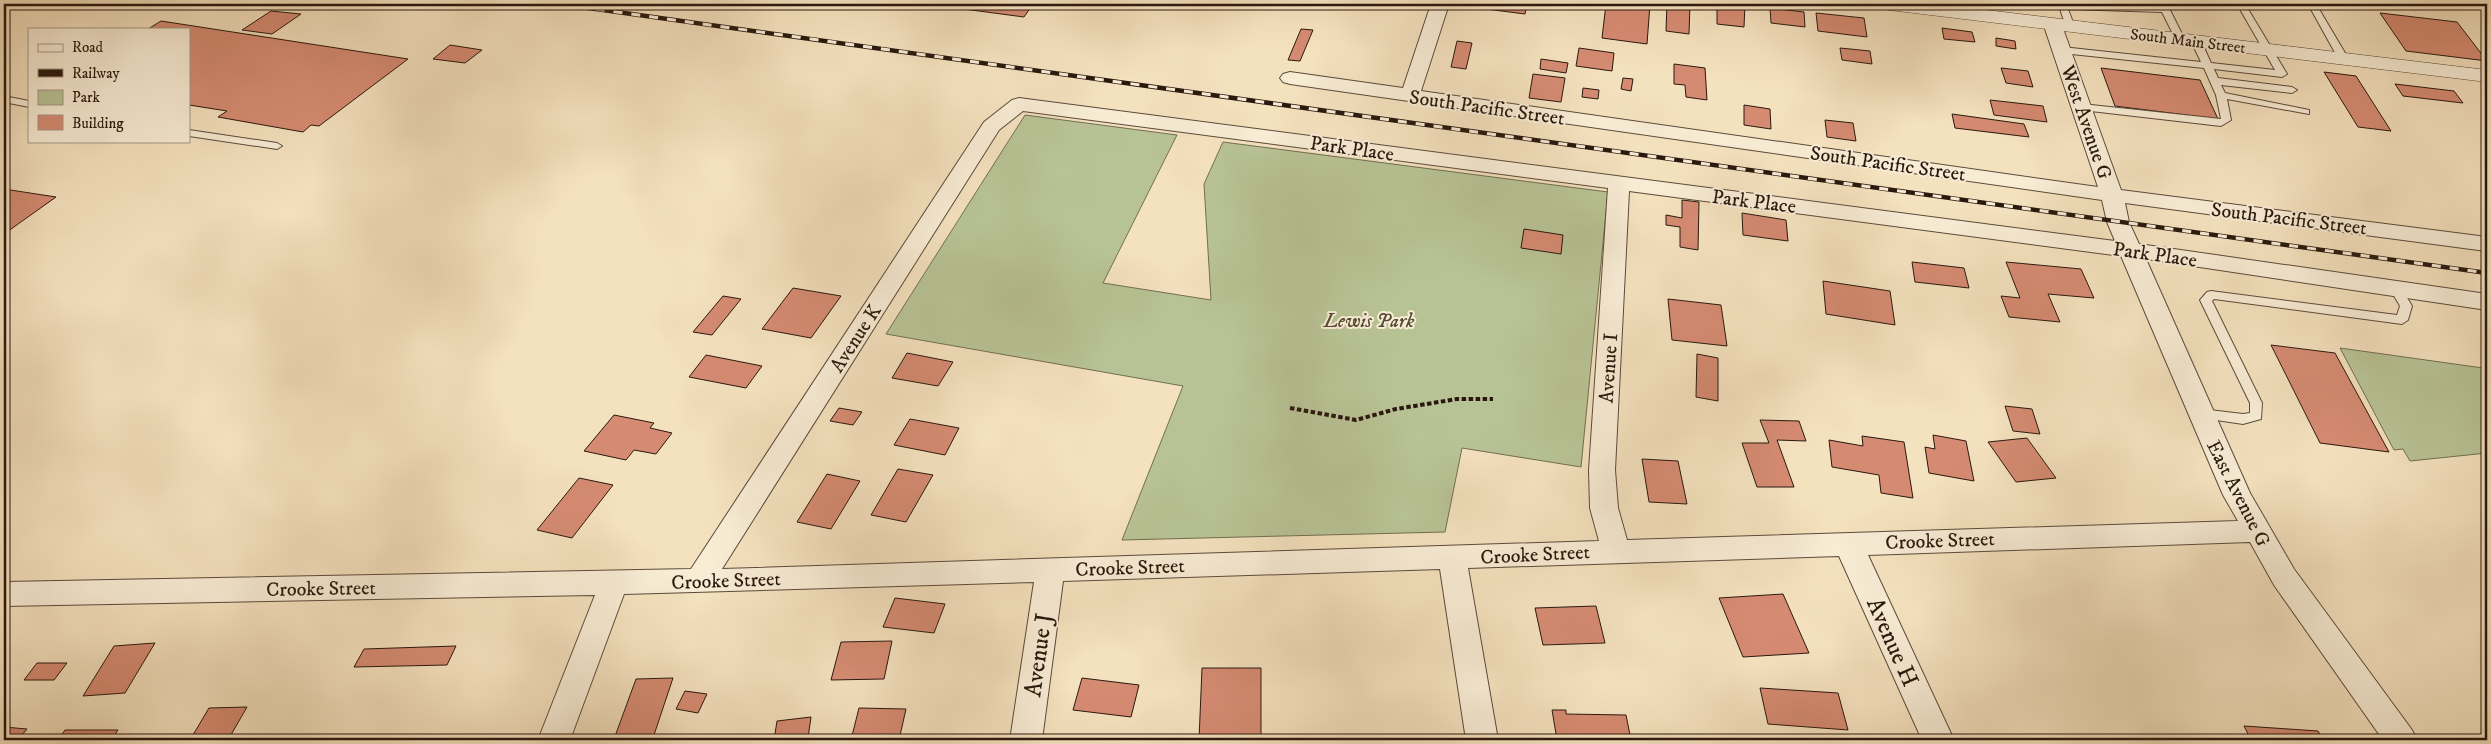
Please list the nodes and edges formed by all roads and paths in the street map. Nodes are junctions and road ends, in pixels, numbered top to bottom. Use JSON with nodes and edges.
{"nodes":[{"id":1,"x":1440,"y":4,"type":"edge"},
{"id":2,"x":1890,"y":4,"type":"edge"},
{"id":3,"x":2241,"y":4,"type":"edge"},
{"id":4,"x":2312,"y":4,"type":"edge"},
{"id":5,"x":2165,"y":7,"type":"edge"},
{"id":6,"x":1974,"y":9,"type":"edge"},
{"id":7,"x":2061,"y":24,"type":"junction"},
{"id":8,"x":2188,"y":39,"type":"junction"},
{"id":9,"x":2268,"y":49,"type":"junction"},
{"id":10,"x":2062,"y":50,"type":"junction"},
{"id":11,"x":2343,"y":58,"type":"junction"},
{"id":12,"x":2207,"y":66,"type":"junction"},
{"id":13,"x":2282,"y":74,"type":"junction"},
{"id":14,"x":2487,"y":76,"type":"edge"},
{"id":15,"x":1290,"y":78,"type":"dead end"},
{"id":16,"x":2215,"y":81,"type":"junction"},
{"id":17,"x":2292,"y":90,"type":"junction"},
{"id":18,"x":1410,"y":96,"type":"junction"},
{"id":19,"x":2220,"y":96,"type":"junction"},
{"id":20,"x":4,"y":99,"type":"edge"},
{"id":21,"x":28,"y":104,"type":"edge"},
{"id":22,"x":1020,"y":104,"type":"joint"},
{"id":23,"x":2082,"y":107,"type":"junction"},
{"id":24,"x":190,"y":133,"type":"edge"},
{"id":25,"x":277,"y":146,"type":"dead end"},
{"id":26,"x":1619,"y":184,"type":"junction"},
{"id":27,"x":2112,"y":195,"type":"junction"},
{"id":28,"x":2118,"y":222,"type":"joint"},
{"id":29,"x":2486,"y":244,"type":"edge"},
{"id":30,"x":2131,"y":250,"type":"junction"},
{"id":31,"x":2396,"y":289,"type":"junction"},
{"id":32,"x":2487,"y":302,"type":"edge"},
{"id":33,"x":1493,"y":399,"type":"dead end"},
{"id":34,"x":1290,"y":408,"type":"dead end"},
{"id":35,"x":2201,"y":414,"type":"junction"},
{"id":36,"x":2257,"y":531,"type":"junction"},
{"id":37,"x":1848,"y":543,"type":"junction"},
{"id":38,"x":1616,"y":550,"type":"junction"},
{"id":39,"x":1452,"y":557,"type":"junction"},
{"id":40,"x":1050,"y":570,"type":"junction"},
{"id":41,"x":699,"y":581,"type":"junction"},
{"id":42,"x":614,"y":583,"type":"junction"},
{"id":43,"x":4,"y":594,"type":"edge"},
{"id":44,"x":554,"y":740,"type":"edge"},
{"id":45,"x":1026,"y":740,"type":"edge"},
{"id":46,"x":1482,"y":740,"type":"edge"},
{"id":47,"x":1938,"y":740,"type":"edge"},
{"id":48,"x":2401,"y":740,"type":"edge"}],
"edges":[{"from":1,"to":18,"type":"street"},
{"from":2,"to":6,"type":"street","name":"South Main Street"},
{"from":3,"to":9,"type":"lane"},
{"from":4,"to":11,"type":"lane"},
{"from":5,"to":7,"type":"lane"},
{"from":5,"to":8,"type":"lane"},
{"from":6,"to":7,"type":"street","name":"South Main Street"},
{"from":7,"to":8,"type":"street","name":"South Main Street"},
{"from":7,"to":10,"type":"street","name":"West Avenue G"},
{"from":8,"to":9,"type":"street","name":"South Main Street"},
{"from":8,"to":12,"type":"lane"},
{"from":9,"to":11,"type":"street","name":"South Main Street"},
{"from":9,"to":13,"type":"lane"},
{"from":10,"to":12,"type":"lane"},
{"from":10,"to":23,"type":"street","name":"West Avenue G"},
{"from":11,"to":14,"type":"street","name":"South Main Street"},
{"from":12,"to":13,"type":"lane"},
{"from":12,"to":16,"type":"lane"},
{"from":13,"to":17,"type":"lane"},
{"from":15,"to":18,"type":"street","name":"South Pacific Street"},
{"from":16,"to":17,"type":"lane"},
{"from":16,"to":19,"type":"lane"},
{"from":17,"to":19,"type":"lane"},
{"from":18,"to":27,"type":"street","name":"South Pacific Street"},
{"from":19,"to":23,"type":"lane"},
{"from":20,"to":21,"type":"lane"},
{"from":22,"to":26,"type":"street","name":"Park Place"},
{"from":22,"to":41,"type":"street","name":"Avenue K"},
{"from":23,"to":27,"type":"street","name":"West Avenue G"},
{"from":24,"to":25,"type":"lane"},
{"from":26,"to":30,"type":"street","name":"Park Place"},
{"from":26,"to":38,"type":"street","name":"Avenue I"},
{"from":27,"to":28,"type":"street","name":"West Avenue G"},
{"from":27,"to":29,"type":"street","name":"South Pacific Street"},
{"from":28,"to":30,"type":"street","name":"East Avenue G"},
{"from":30,"to":31,"type":"street","name":"Park Place"},
{"from":30,"to":35,"type":"street","name":"East Avenue G"},
{"from":31,"to":32,"type":"street","name":"Park Place"},
{"from":31,"to":35,"type":"lane"},
{"from":33,"to":34,"type":"path"},
{"from":35,"to":36,"type":"street","name":"East Avenue G"},
{"from":36,"to":37,"type":"street","name":"Crooke Street"},
{"from":36,"to":48,"type":"street","name":"East Avenue G"},
{"from":37,"to":38,"type":"street","name":"Crooke Street"},
{"from":37,"to":47,"type":"street","name":"Avenue H"},
{"from":38,"to":39,"type":"street","name":"Crooke Street"},
{"from":39,"to":40,"type":"street","name":"Crooke Street"},
{"from":39,"to":46,"type":"street"},
{"from":40,"to":41,"type":"street","name":"Crooke Street"},
{"from":40,"to":45,"type":"street","name":"Avenue J"},
{"from":41,"to":42,"type":"street","name":"Crooke Street"},
{"from":42,"to":43,"type":"street","name":"Crooke Street"},
{"from":42,"to":44,"type":"street"}]}
